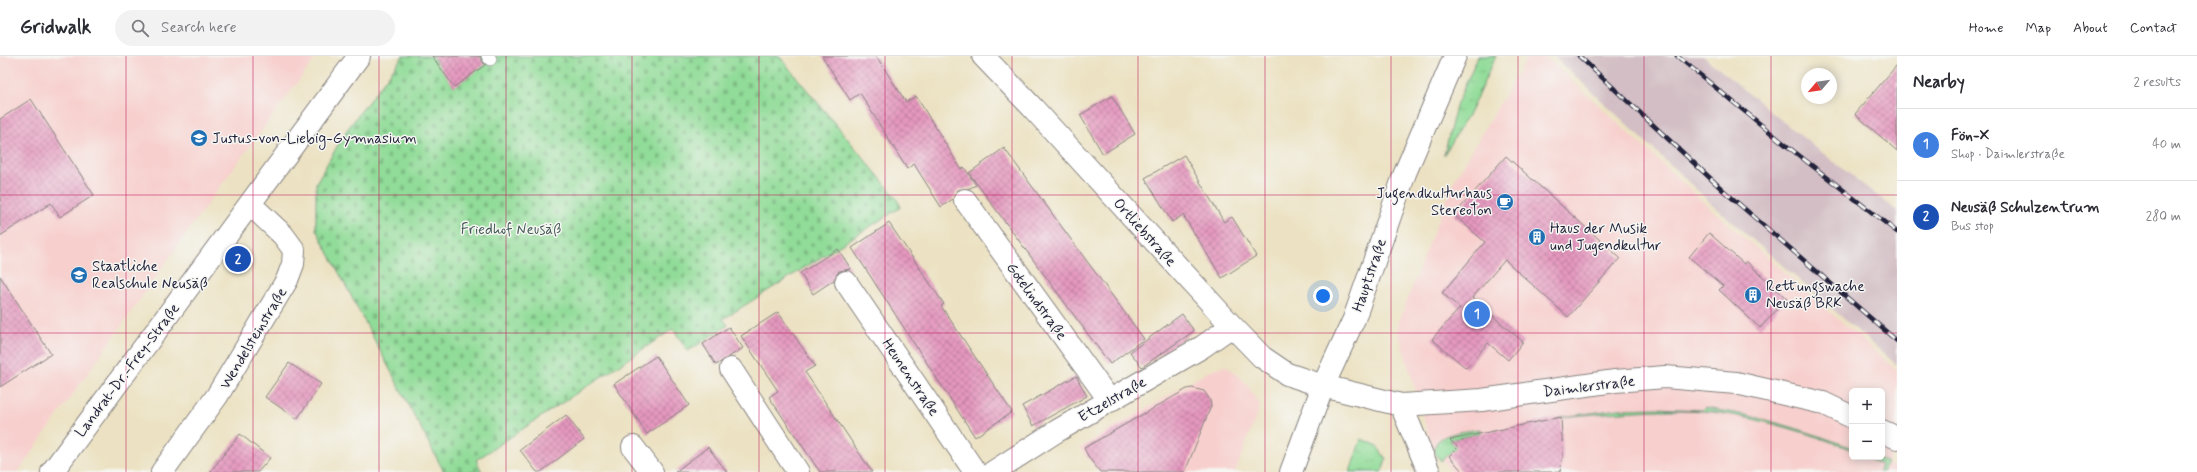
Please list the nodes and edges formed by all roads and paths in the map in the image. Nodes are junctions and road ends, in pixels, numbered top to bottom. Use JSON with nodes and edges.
{"nodes":[{"id":1,"x":983,"y":56,"type":"edge"},
{"id":2,"x":1455,"y":56,"type":"edge"},
{"id":3,"x":351,"y":59,"type":"edge"},
{"id":4,"x":965,"y":200,"type":"dead end"},
{"id":5,"x":250,"y":204,"type":"junction"},
{"id":6,"x":846,"y":282,"type":"dead end"},
{"id":7,"x":1232,"y":326,"type":"junction"},
{"id":8,"x":731,"y":369,"type":"dead end"},
{"id":9,"x":1323,"y":386,"type":"junction"},
{"id":10,"x":1110,"y":401,"type":"junction"},
{"id":11,"x":1401,"y":405,"type":"junction"},
{"id":12,"x":1849,"y":416,"type":"edge"},
{"id":13,"x":1885,"y":432,"type":"edge"},
{"id":14,"x":1897,"y":438,"type":"edge"},
{"id":15,"x":633,"y":447,"type":"dead end"},
{"id":16,"x":52,"y":472,"type":"edge"},
{"id":17,"x":162,"y":472,"type":"edge"},
{"id":18,"x":652,"y":472,"type":"edge"},
{"id":19,"x":798,"y":472,"type":"edge"},
{"id":20,"x":975,"y":472,"type":"edge"},
{"id":21,"x":993,"y":472,"type":"edge"},
{"id":22,"x":1291,"y":472,"type":"edge"},
{"id":23,"x":1429,"y":472,"type":"edge"}],
"edges":[{"from":1,"to":7,"type":"street","name":"Ortliebstraße"},
{"from":2,"to":9,"type":"street","name":"Hauptstraße"},
{"from":3,"to":5,"type":"street","name":"Landrat-Dr.-Frey-Straße"},
{"from":4,"to":10,"type":"street","name":"Gotelindstraße"},
{"from":5,"to":16,"type":"street","name":"Landrat-Dr.-Frey-Straße"},
{"from":5,"to":17,"type":"street","name":"Wendelsteinstraße"},
{"from":6,"to":20,"type":"street","name":"Heunenstraße"},
{"from":7,"to":9,"type":"street","name":"Ortliebstraße"},
{"from":7,"to":10,"type":"street","name":"Etzelstraße"},
{"from":8,"to":19,"type":"street"},
{"from":9,"to":11,"type":"street","name":"Daimlerstraße"},
{"from":9,"to":22,"type":"street","name":"Hauptstraße"},
{"from":10,"to":21,"type":"street","name":"Etzelstraße"},
{"from":11,"to":12,"type":"street","name":"Daimlerstraße"},
{"from":11,"to":23,"type":"street"},
{"from":13,"to":14,"type":"street"},
{"from":15,"to":18,"type":"street"}]}
